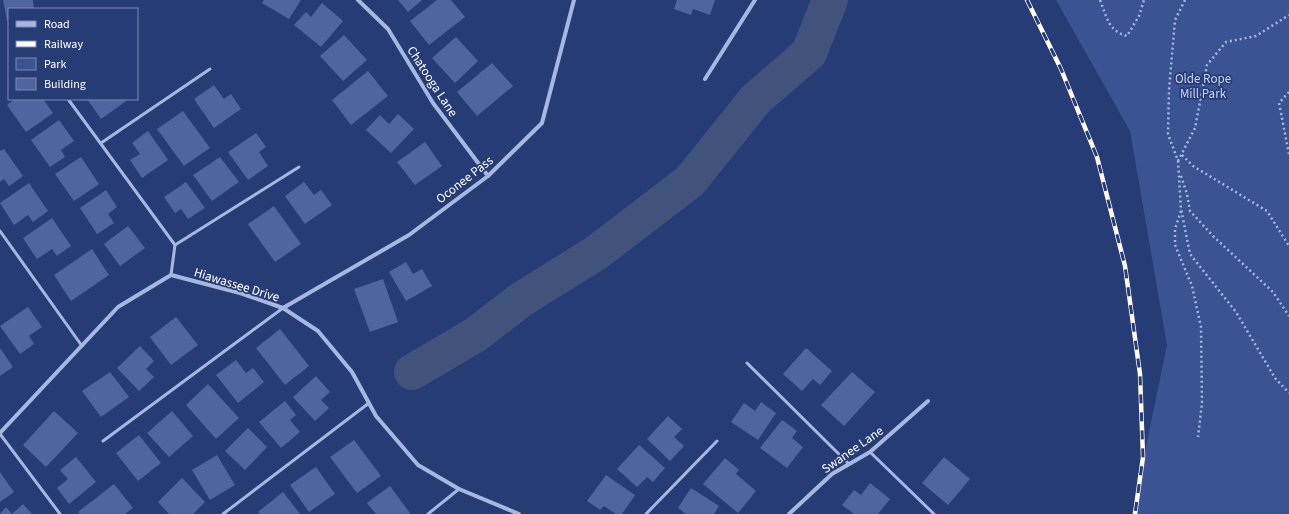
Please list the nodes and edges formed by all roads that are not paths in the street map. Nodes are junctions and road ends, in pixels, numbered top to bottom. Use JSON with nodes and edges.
{"nodes":[{"id":1,"x":358,"y":0,"type":"edge"},
{"id":2,"x":574,"y":0,"type":"edge"},
{"id":3,"x":755,"y":0,"type":"edge"},
{"id":4,"x":210,"y":69,"type":"dead end"},
{"id":5,"x":705,"y":79,"type":"dead end"},
{"id":6,"x":69,"y":100,"type":"edge"},
{"id":7,"x":101,"y":143,"type":"junction"},
{"id":8,"x":299,"y":167,"type":"dead end"},
{"id":9,"x":488,"y":176,"type":"junction"},
{"id":10,"x":0,"y":231,"type":"edge"},
{"id":11,"x":175,"y":245,"type":"junction"},
{"id":12,"x":171,"y":276,"type":"junction"},
{"id":13,"x":283,"y":308,"type":"junction"},
{"id":14,"x":82,"y":346,"type":"junction"},
{"id":15,"x":746,"y":363,"type":"dead end"},
{"id":16,"x":928,"y":401,"type":"dead end"},
{"id":17,"x":369,"y":403,"type":"junction"},
{"id":18,"x":0,"y":434,"type":"edge"},
{"id":19,"x":103,"y":441,"type":"dead end"},
{"id":20,"x":717,"y":441,"type":"dead end"},
{"id":21,"x":870,"y":452,"type":"junction"},
{"id":22,"x":849,"y":464,"type":"junction"},
{"id":23,"x":459,"y":489,"type":"junction"},
{"id":24,"x":60,"y":514,"type":"edge"},
{"id":25,"x":223,"y":514,"type":"edge"},
{"id":26,"x":428,"y":514,"type":"edge"},
{"id":27,"x":518,"y":514,"type":"edge"},
{"id":28,"x":646,"y":514,"type":"edge"},
{"id":29,"x":789,"y":514,"type":"edge"},
{"id":30,"x":934,"y":514,"type":"edge"}],
"edges":[{"from":1,"to":9,"type":"street","name":"Chatooga Lane"},
{"from":2,"to":9,"type":"street","name":"Oconee Pass"},
{"from":3,"to":5,"type":"street"},
{"from":4,"to":7,"type":"lane"},
{"from":6,"to":7,"type":"lane"},
{"from":7,"to":11,"type":"lane"},
{"from":8,"to":11,"type":"lane"},
{"from":9,"to":13,"type":"street","name":"Oconee Pass"},
{"from":10,"to":14,"type":"lane"},
{"from":11,"to":12,"type":"lane"},
{"from":12,"to":13,"type":"street","name":"Hiawassee Drive"},
{"from":12,"to":14,"type":"street"},
{"from":13,"to":17,"type":"street","name":"Hiawassee Drive"},
{"from":13,"to":19,"type":"lane"},
{"from":14,"to":18,"type":"street"},
{"from":15,"to":22,"type":"lane"},
{"from":16,"to":21,"type":"street","name":"Swanee Lane"},
{"from":17,"to":23,"type":"street","name":"Hiawassee Drive"},
{"from":17,"to":25,"type":"lane"},
{"from":18,"to":24,"type":"lane"},
{"from":20,"to":28,"type":"lane"},
{"from":21,"to":22,"type":"street","name":"Swanee Lane"},
{"from":21,"to":30,"type":"lane"},
{"from":22,"to":29,"type":"street","name":"Swanee Lane"},
{"from":23,"to":26,"type":"lane"},
{"from":23,"to":27,"type":"street","name":"Hiawassee Drive"}]}
